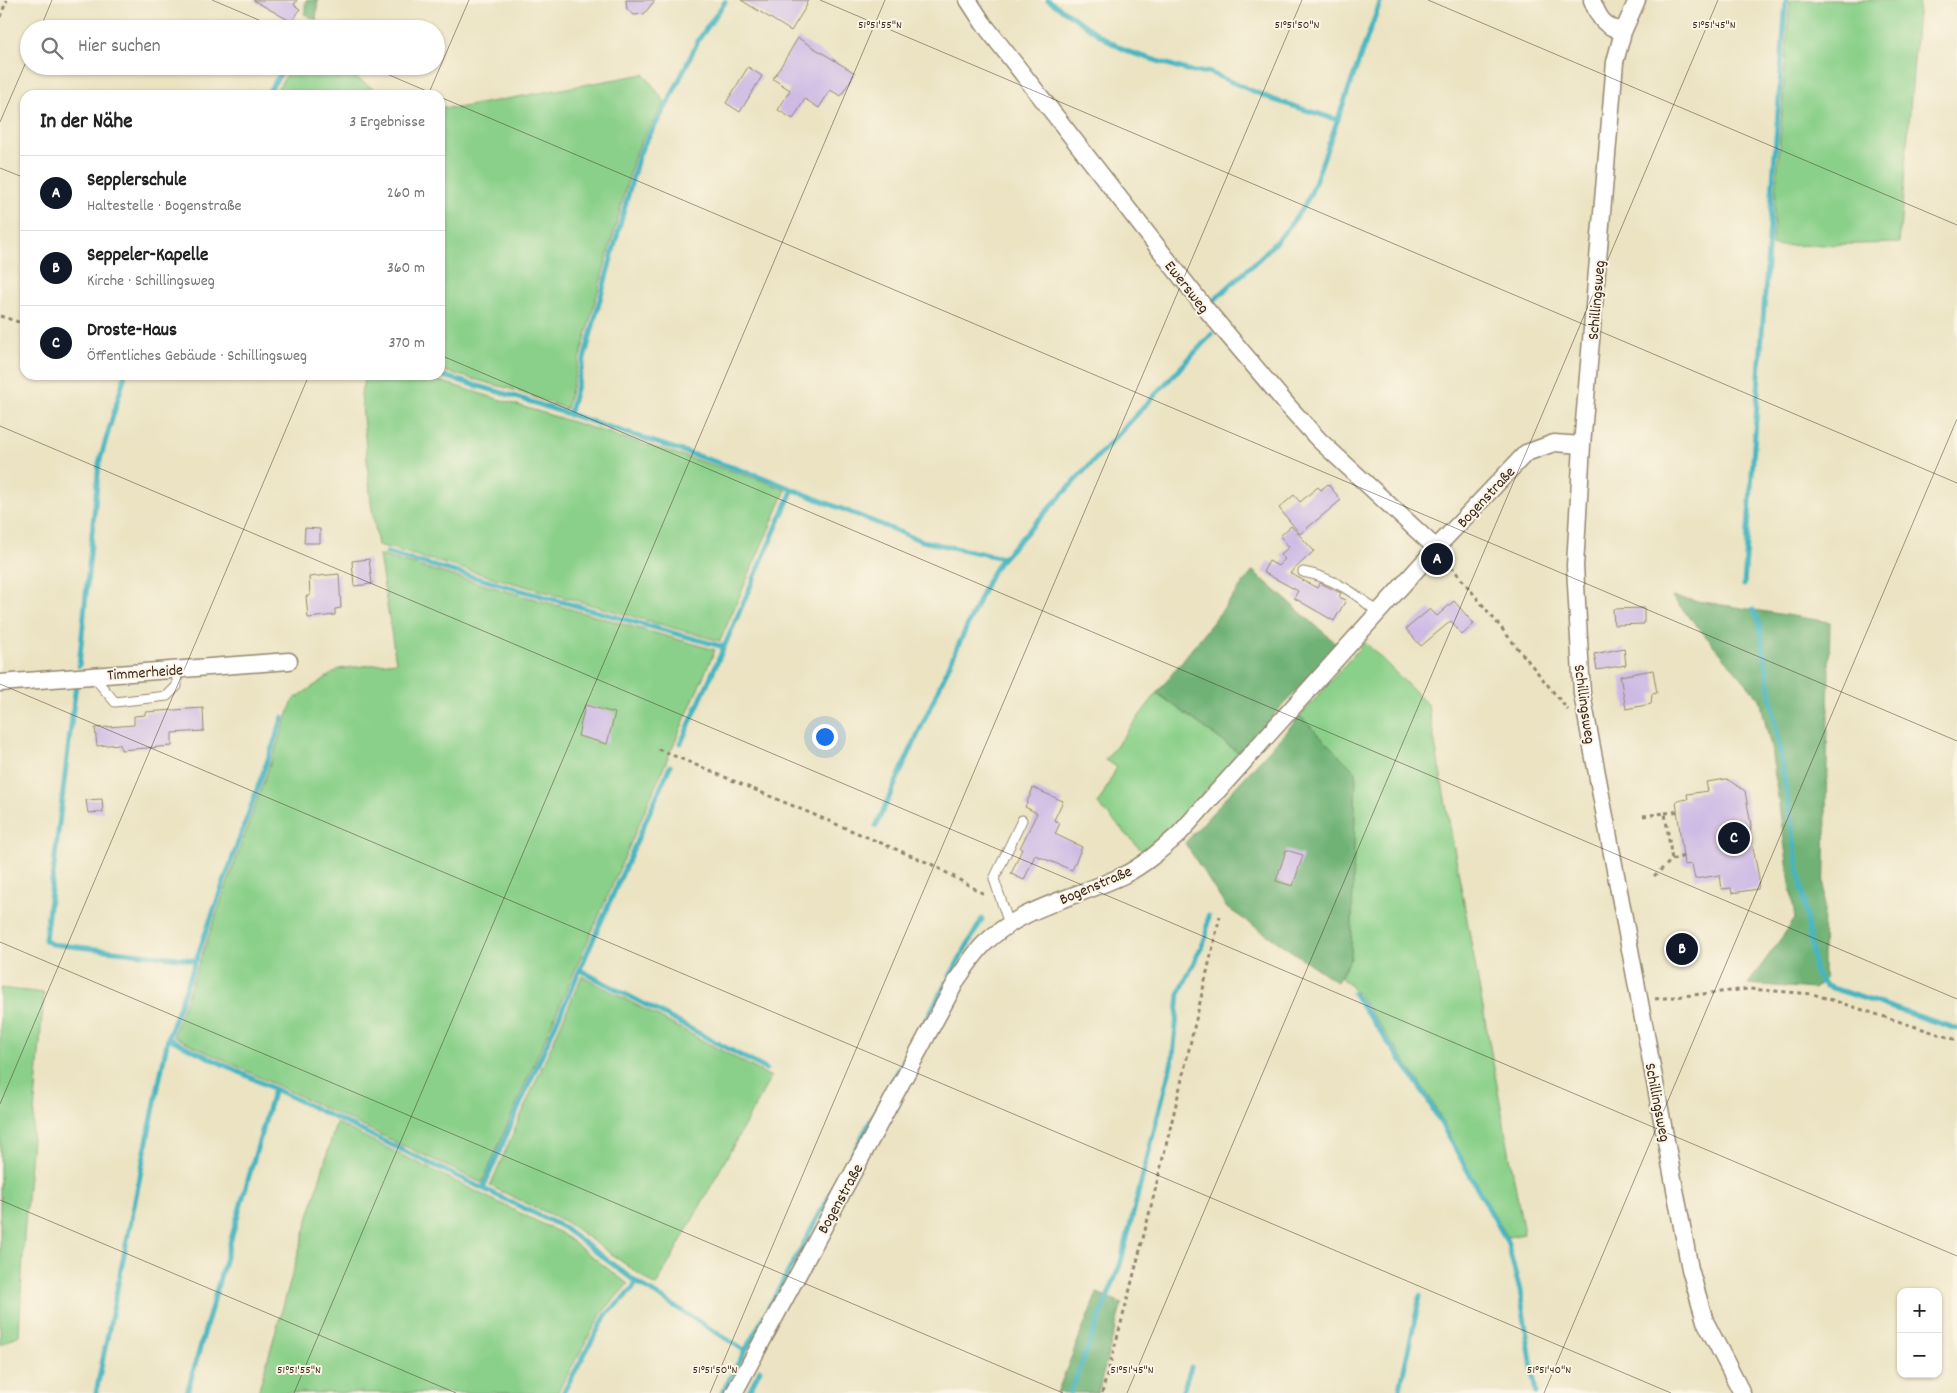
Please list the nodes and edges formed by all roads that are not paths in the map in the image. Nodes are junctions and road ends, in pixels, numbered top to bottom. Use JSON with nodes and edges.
{"nodes":[{"id":1,"x":968,"y":0,"type":"edge"},
{"id":2,"x":1592,"y":0,"type":"edge"},
{"id":3,"x":1638,"y":0,"type":"edge"},
{"id":4,"x":1623,"y":32,"type":"junction"},
{"id":5,"x":1582,"y":445,"type":"junction"},
{"id":6,"x":1436,"y":548,"type":"junction"},
{"id":7,"x":1303,"y":572,"type":"dead end"},
{"id":8,"x":1378,"y":614,"type":"junction"},
{"id":9,"x":289,"y":661,"type":"dead end"},
{"id":10,"x":177,"y":669,"type":"junction"},
{"id":11,"x":92,"y":675,"type":"junction"},
{"id":12,"x":0,"y":683,"type":"edge"},
{"id":13,"x":1022,"y":820,"type":"dead end"},
{"id":14,"x":1009,"y":924,"type":"junction"},
{"id":15,"x":734,"y":1393,"type":"edge"},
{"id":16,"x":1742,"y":1393,"type":"edge"}],
"edges":[{"from":1,"to":6,"type":"street","name":"Ewersweg"},
{"from":2,"to":4,"type":"street"},
{"from":3,"to":4,"type":"street","name":"Schillingsweg"},
{"from":4,"to":5,"type":"street","name":"Schillingsweg"},
{"from":5,"to":6,"type":"street","name":"Bogenstraße"},
{"from":5,"to":16,"type":"street","name":"Schillingsweg"},
{"from":6,"to":8,"type":"street","name":"Bogenstraße"},
{"from":7,"to":8,"type":"lane"},
{"from":8,"to":14,"type":"street","name":"Bogenstraße"},
{"from":9,"to":10,"type":"street","name":"Timmerheide"},
{"from":10,"to":11,"type":"street","name":"Timmerheide"},
{"from":10,"to":11,"type":"lane"},
{"from":11,"to":12,"type":"street","name":"Timmerheide"},
{"from":13,"to":14,"type":"lane"},
{"from":14,"to":15,"type":"street","name":"Bogenstraße"}]}
